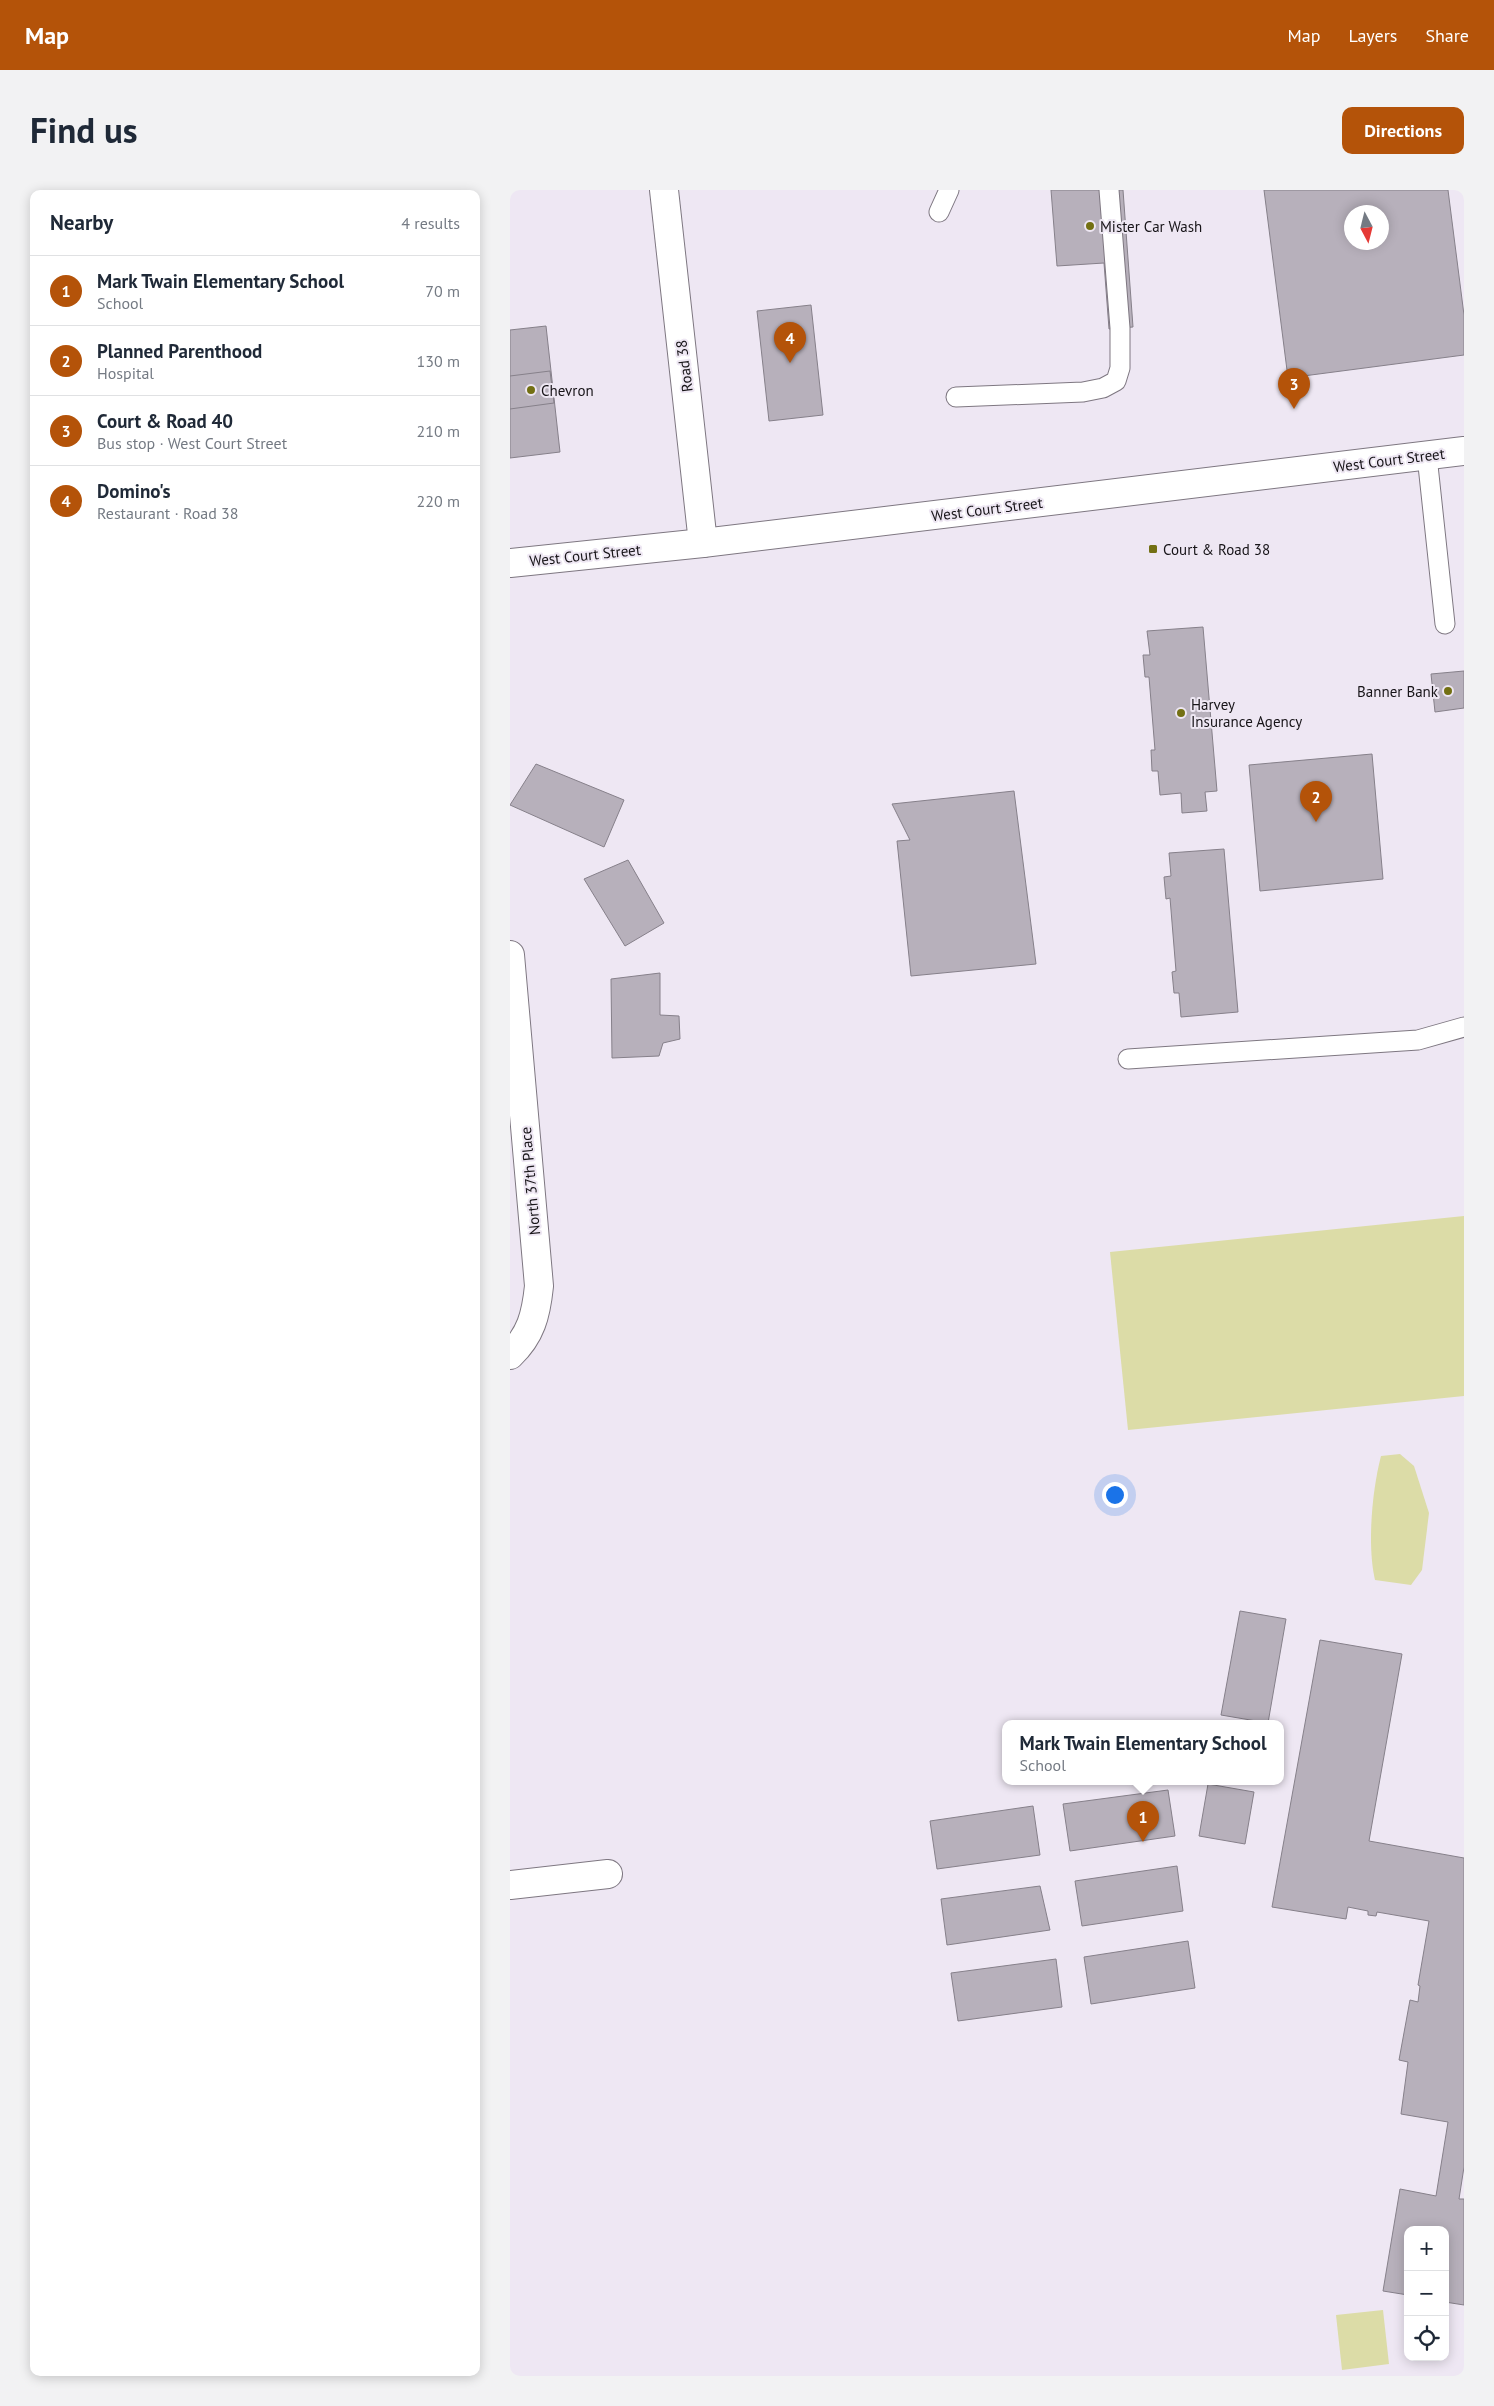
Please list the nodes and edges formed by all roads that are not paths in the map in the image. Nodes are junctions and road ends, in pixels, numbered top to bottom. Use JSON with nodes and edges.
{"nodes":[{"id":1,"x":664,"y":190,"type":"edge"},
{"id":2,"x":949,"y":190,"type":"edge"},
{"id":3,"x":1109,"y":190,"type":"edge"},
{"id":4,"x":939,"y":212,"type":"dead end"},
{"id":5,"x":956,"y":397,"type":"dead end"},
{"id":6,"x":1464,"y":451,"type":"edge"},
{"id":7,"x":1427,"y":456,"type":"junction"},
{"id":8,"x":703,"y":543,"type":"junction"},
{"id":9,"x":510,"y":563,"type":"edge"},
{"id":10,"x":1445,"y":624,"type":"dead end"},
{"id":11,"x":510,"y":955,"type":"edge"},
{"id":12,"x":1464,"y":1027,"type":"edge"},
{"id":13,"x":1128,"y":1059,"type":"dead end"},
{"id":14,"x":516,"y":1349,"type":"edge"},
{"id":15,"x":608,"y":1874,"type":"dead end"},
{"id":16,"x":510,"y":1885,"type":"edge"}],
"edges":[{"from":1,"to":8,"type":"main road","name":"Road 38"},
{"from":2,"to":4,"type":"lane"},
{"from":3,"to":5,"type":"lane"},
{"from":6,"to":7,"type":"main road","name":"West Court Street"},
{"from":7,"to":8,"type":"main road","name":"West Court Street"},
{"from":7,"to":10,"type":"lane"},
{"from":8,"to":9,"type":"main road","name":"West Court Street"},
{"from":11,"to":14,"type":"main road","name":"North 37th Place"},
{"from":12,"to":13,"type":"lane"},
{"from":15,"to":16,"type":"main road"}]}
